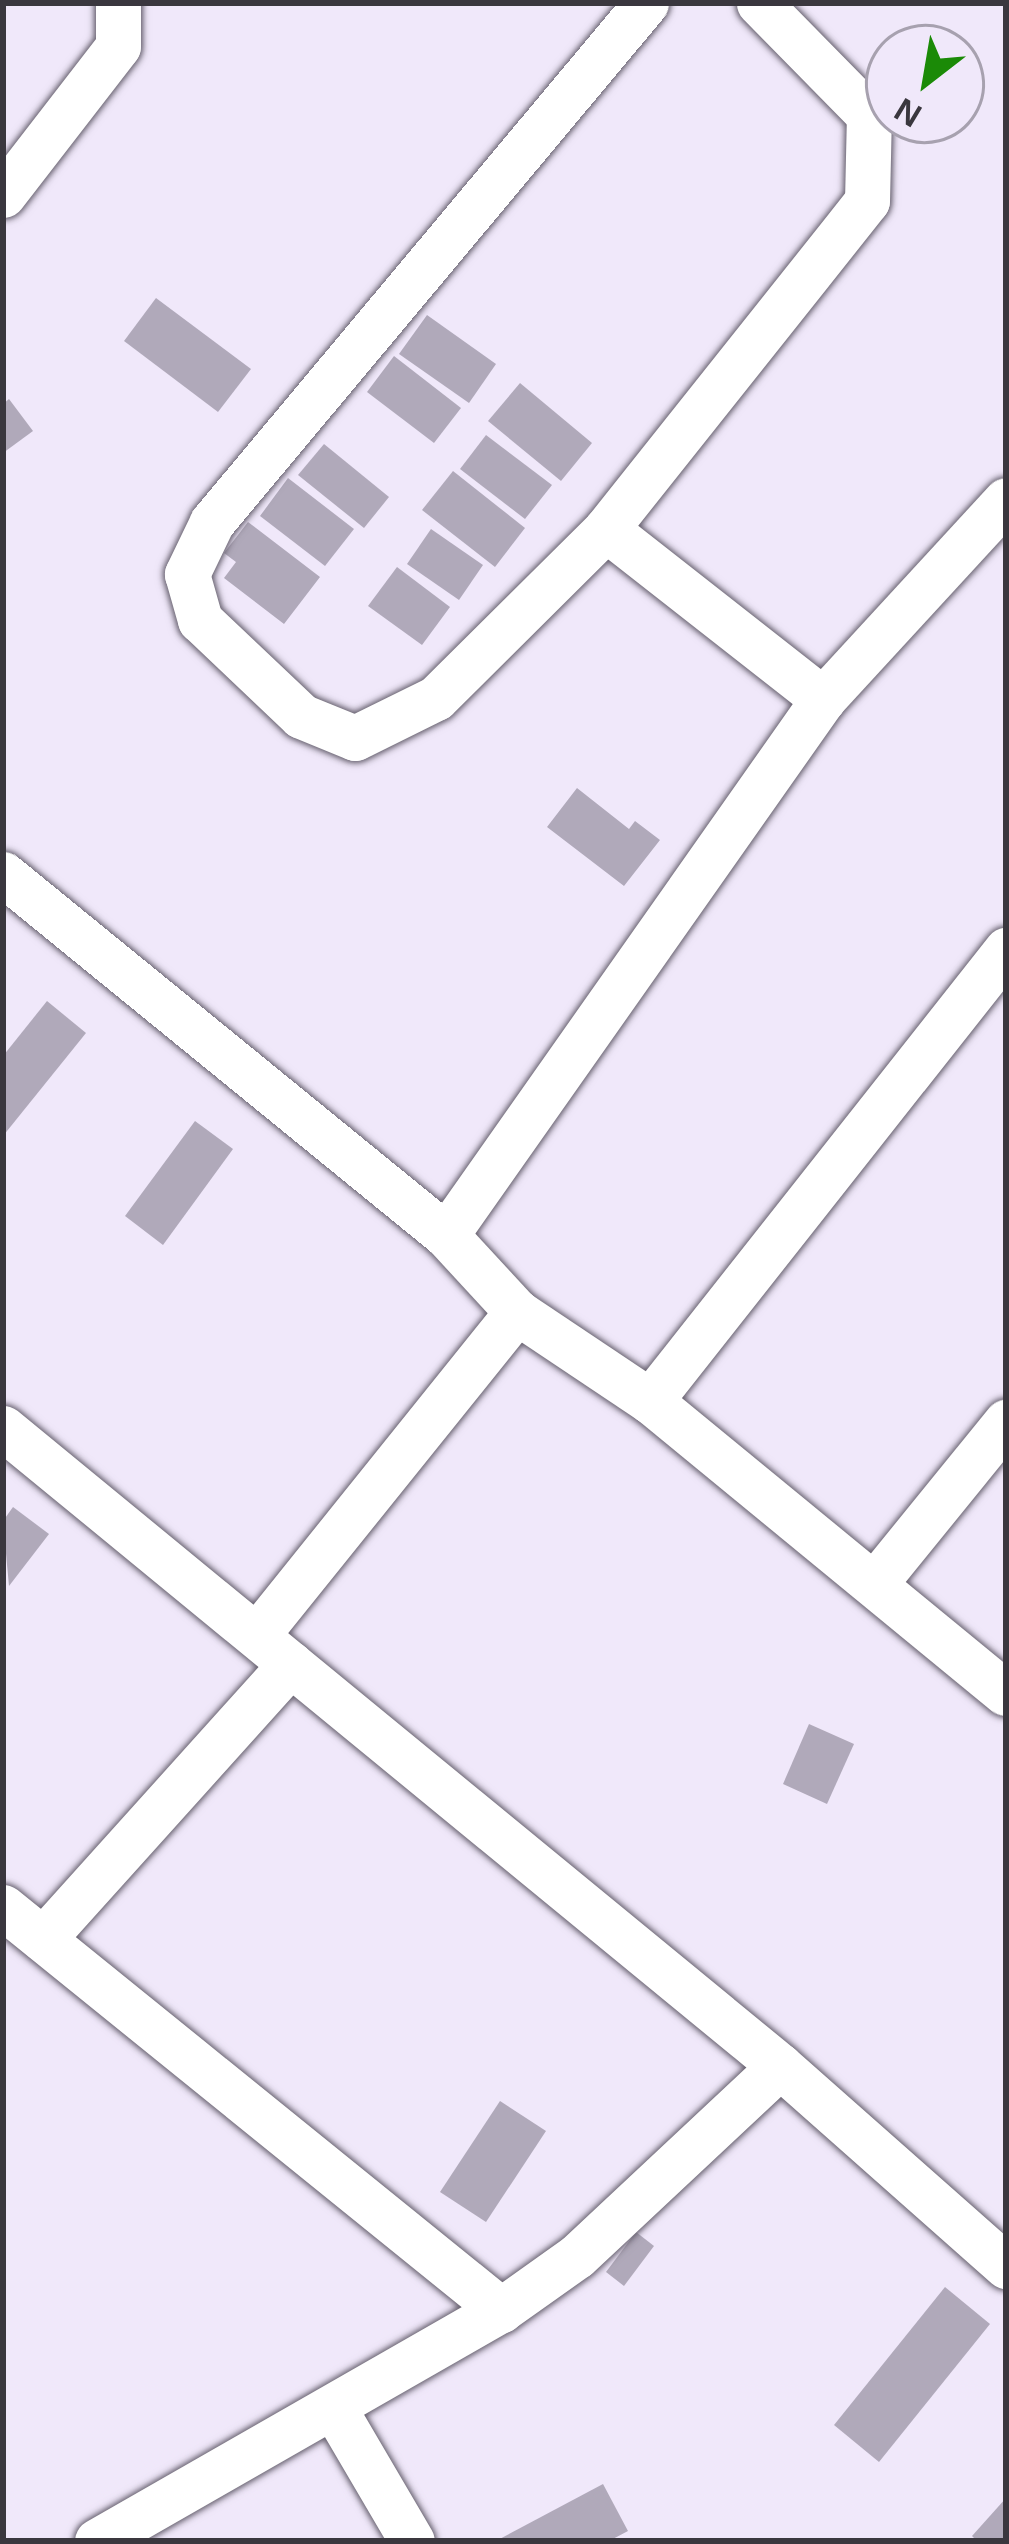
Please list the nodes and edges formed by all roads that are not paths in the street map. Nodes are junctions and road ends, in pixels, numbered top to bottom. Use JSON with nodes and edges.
{"nodes":[{"id":1,"x":646,"y":3,"type":"edge"},
{"id":2,"x":759,"y":3,"type":"edge"},
{"id":3,"x":132,"y":5,"type":"edge"},
{"id":4,"x":3,"y":195,"type":"edge"},
{"id":5,"x":1006,"y":500,"type":"edge"},
{"id":6,"x":606,"y":529,"type":"junction"},
{"id":7,"x":823,"y":699,"type":"junction"},
{"id":8,"x":3,"y":874,"type":"edge"},
{"id":9,"x":1006,"y":950,"type":"edge"},
{"id":10,"x":446,"y":1235,"type":"junction"},
{"id":11,"x":517,"y":1312,"type":"junction"},
{"id":12,"x":650,"y":1401,"type":"junction"},
{"id":13,"x":1006,"y":1422,"type":"edge"},
{"id":14,"x":3,"y":1428,"type":"edge"},
{"id":15,"x":875,"y":1583,"type":"junction"},
{"id":16,"x":256,"y":1635,"type":"junction"},
{"id":17,"x":291,"y":1664,"type":"junction"},
{"id":18,"x":1006,"y":1693,"type":"edge"},
{"id":19,"x":3,"y":1907,"type":"edge"},
{"id":20,"x":43,"y":1939,"type":"junction"},
{"id":21,"x":780,"y":2066,"type":"junction"},
{"id":22,"x":1006,"y":2266,"type":"edge"},
{"id":23,"x":501,"y":2310,"type":"junction"},
{"id":24,"x":334,"y":2410,"type":"junction"},
{"id":25,"x":97,"y":2541,"type":"edge"},
{"id":26,"x":412,"y":2541,"type":"edge"}],
"edges":[{"from":1,"to":6,"type":"street"},
{"from":2,"to":6,"type":"street"},
{"from":3,"to":4,"type":"street"},
{"from":5,"to":7,"type":"street"},
{"from":6,"to":7,"type":"street"},
{"from":7,"to":10,"type":"street"},
{"from":8,"to":10,"type":"street"},
{"from":9,"to":12,"type":"street"},
{"from":10,"to":11,"type":"street"},
{"from":11,"to":12,"type":"street"},
{"from":11,"to":16,"type":"street"},
{"from":12,"to":15,"type":"street"},
{"from":13,"to":15,"type":"street"},
{"from":14,"to":16,"type":"street"},
{"from":15,"to":18,"type":"street"},
{"from":16,"to":17,"type":"street"},
{"from":17,"to":20,"type":"street"},
{"from":17,"to":21,"type":"street"},
{"from":19,"to":20,"type":"street"},
{"from":20,"to":23,"type":"street"},
{"from":21,"to":22,"type":"street"},
{"from":21,"to":23,"type":"street"},
{"from":23,"to":24,"type":"street"},
{"from":24,"to":25,"type":"street"},
{"from":24,"to":26,"type":"street"}]}
